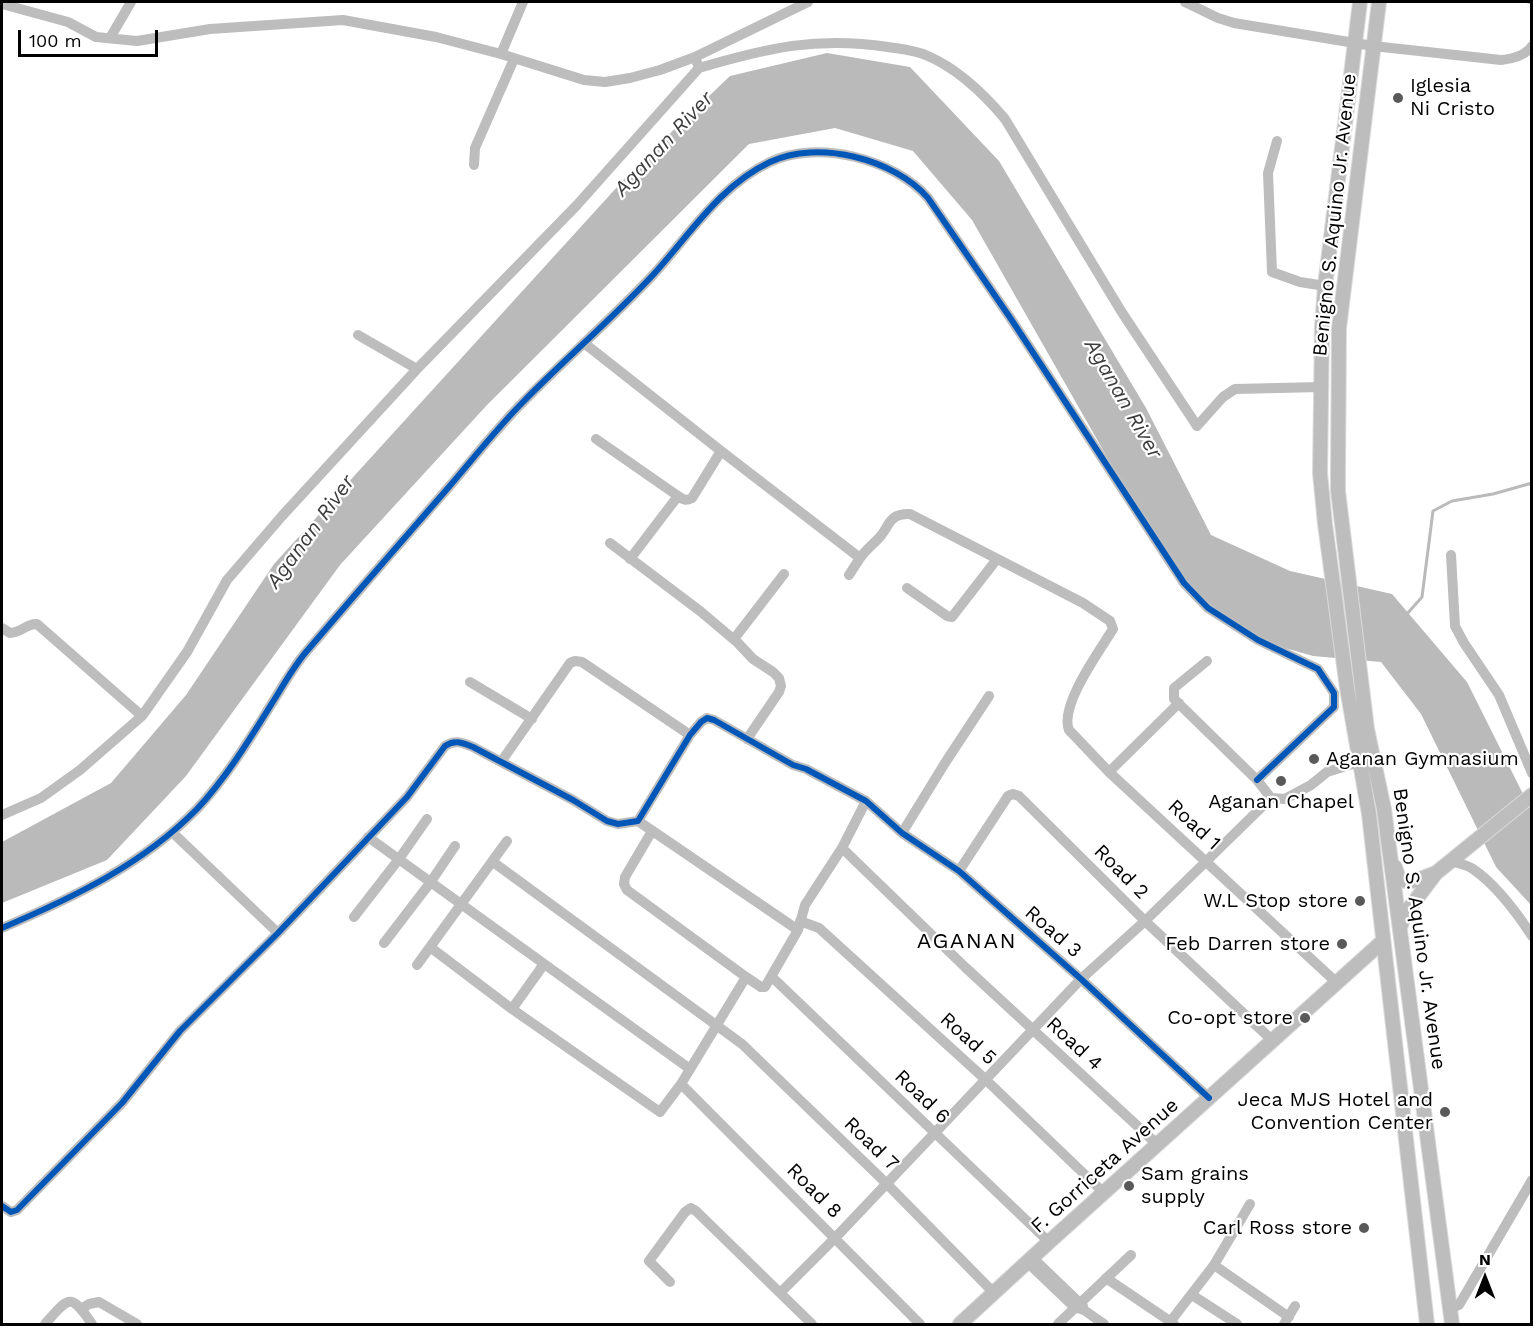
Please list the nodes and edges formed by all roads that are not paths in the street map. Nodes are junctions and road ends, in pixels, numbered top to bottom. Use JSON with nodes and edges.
{"nodes":[{"id":1,"x":131,"y":2,"type":"edge"},
{"id":2,"x":523,"y":2,"type":"edge"},
{"id":3,"x":808,"y":2,"type":"edge"},
{"id":4,"x":1185,"y":2,"type":"edge"},
{"id":5,"x":1360,"y":2,"type":"edge"},
{"id":6,"x":1379,"y":2,"type":"edge"},
{"id":7,"x":2,"y":4,"type":"edge"},
{"id":8,"x":111,"y":38,"type":"junction"},
{"id":9,"x":1354,"y":43,"type":"junction"},
{"id":10,"x":1373,"y":46,"type":"junction"},
{"id":11,"x":1530,"y":48,"type":"edge"},
{"id":12,"x":501,"y":54,"type":"junction"},
{"id":13,"x":695,"y":57,"type":"junction"},
{"id":14,"x":514,"y":58,"type":"junction"},
{"id":15,"x":699,"y":68,"type":"junction"},
{"id":16,"x":1277,"y":141,"type":"dead end"},
{"id":17,"x":474,"y":165,"type":"dead end"},
{"id":18,"x":1325,"y":286,"type":"junction"},
{"id":19,"x":358,"y":335,"type":"dead end"},
{"id":20,"x":584,"y":343,"type":"junction"},
{"id":21,"x":417,"y":369,"type":"junction"},
{"id":22,"x":1321,"y":387,"type":"junction"},
{"id":23,"x":597,"y":439,"type":"dead end"},
{"id":24,"x":721,"y":451,"type":"junction"},
{"id":25,"x":678,"y":496,"type":"junction"},
{"id":26,"x":610,"y":543,"type":"dead end"},
{"id":27,"x":1451,"y":555,"type":"dead end"},
{"id":28,"x":860,"y":558,"type":"junction"},
{"id":29,"x":630,"y":559,"type":"junction"},
{"id":30,"x":997,"y":559,"type":"junction"},
{"id":31,"x":784,"y":574,"type":"dead end"},
{"id":32,"x":849,"y":575,"type":"dead end"},
{"id":33,"x":907,"y":588,"type":"dead end"},
{"id":34,"x":2,"y":627,"type":"edge"},
{"id":35,"x":734,"y":639,"type":"junction"},
{"id":36,"x":1207,"y":661,"type":"dead end"},
{"id":37,"x":470,"y":682,"type":"dead end"},
{"id":38,"x":989,"y":696,"type":"dead end"},
{"id":39,"x":1179,"y":703,"type":"junction"},
{"id":40,"x":142,"y":716,"type":"junction"},
{"id":41,"x":532,"y":719,"type":"junction"},
{"id":42,"x":690,"y":735,"type":"junction"},
{"id":43,"x":747,"y":739,"type":"junction"},
{"id":44,"x":1366,"y":760,"type":"junction"},
{"id":45,"x":501,"y":762,"type":"junction"},
{"id":46,"x":1109,"y":772,"type":"junction"},
{"id":47,"x":1532,"y":773,"type":"edge"},
{"id":48,"x":1257,"y":780,"type":"junction"},
{"id":49,"x":1532,"y":795,"type":"edge"},
{"id":50,"x":1271,"y":798,"type":"junction"},
{"id":51,"x":866,"y":801,"type":"junction"},
{"id":52,"x":2,"y":815,"type":"edge"},
{"id":53,"x":427,"y":819,"type":"dead end"},
{"id":54,"x":638,"y":821,"type":"junction"},
{"id":55,"x":652,"y":831,"type":"junction"},
{"id":56,"x":172,"y":832,"type":"junction"},
{"id":57,"x":902,"y":833,"type":"junction"},
{"id":58,"x":368,"y":837,"type":"junction"},
{"id":59,"x":507,"y":841,"type":"dead end"},
{"id":60,"x":455,"y":846,"type":"dead end"},
{"id":61,"x":1388,"y":846,"type":"junction"},
{"id":62,"x":842,"y":848,"type":"junction"},
{"id":63,"x":1374,"y":853,"type":"junction"},
{"id":64,"x":399,"y":859,"type":"junction"},
{"id":65,"x":1451,"y":861,"type":"junction"},
{"id":66,"x":493,"y":862,"type":"junction"},
{"id":67,"x":1206,"y":862,"type":"junction"},
{"id":68,"x":959,"y":871,"type":"junction"},
{"id":69,"x":1436,"y":873,"type":"junction"},
{"id":70,"x":430,"y":883,"type":"junction"},
{"id":71,"x":461,"y":905,"type":"junction"},
{"id":72,"x":354,"y":917,"type":"dead end"},
{"id":73,"x":1145,"y":921,"type":"junction"},
{"id":74,"x":799,"y":926,"type":"junction"},
{"id":75,"x":2,"y":928,"type":"edge"},
{"id":76,"x":278,"y":933,"type":"junction"},
{"id":77,"x":1401,"y":934,"type":"junction"},
{"id":78,"x":1532,"y":936,"type":"edge"},
{"id":79,"x":1383,"y":941,"type":"junction"},
{"id":80,"x":384,"y":943,"type":"dead end"},
{"id":81,"x":430,"y":947,"type":"junction"},
{"id":82,"x":1362,"y":958,"type":"junction"},
{"id":83,"x":1385,"y":961,"type":"junction"},
{"id":84,"x":543,"y":964,"type":"junction"},
{"id":85,"x":417,"y":965,"type":"dead end"},
{"id":86,"x":746,"y":977,"type":"junction"},
{"id":87,"x":772,"y":977,"type":"junction"},
{"id":88,"x":1081,"y":979,"type":"junction"},
{"id":89,"x":1336,"y":982,"type":"junction"},
{"id":90,"x":512,"y":1009,"type":"junction"},
{"id":91,"x":717,"y":1027,"type":"junction"},
{"id":92,"x":1033,"y":1031,"type":"junction"},
{"id":93,"x":1273,"y":1041,"type":"junction"},
{"id":94,"x":690,"y":1069,"type":"junction"},
{"id":95,"x":985,"y":1079,"type":"junction"},
{"id":96,"x":681,"y":1084,"type":"junction"},
{"id":97,"x":1209,"y":1098,"type":"junction"},
{"id":98,"x":1426,"y":1126,"type":"junction"},
{"id":99,"x":1404,"y":1127,"type":"junction"},
{"id":100,"x":934,"y":1134,"type":"junction"},
{"id":101,"x":1158,"y":1145,"type":"junction"},
{"id":102,"x":1532,"y":1180,"type":"edge"},
{"id":103,"x":887,"y":1184,"type":"junction"},
{"id":104,"x":1104,"y":1193,"type":"junction"},
{"id":105,"x":1250,"y":1204,"type":"dead end"},
{"id":106,"x":2,"y":1206,"type":"edge"},
{"id":107,"x":835,"y":1238,"type":"junction"},
{"id":108,"x":1049,"y":1242,"type":"junction"},
{"id":109,"x":1131,"y":1256,"type":"dead end"},
{"id":110,"x":1030,"y":1260,"type":"junction"},
{"id":111,"x":1214,"y":1265,"type":"junction"},
{"id":112,"x":1106,"y":1278,"type":"junction"},
{"id":113,"x":670,"y":1282,"type":"dead end"},
{"id":114,"x":781,"y":1292,"type":"junction"},
{"id":115,"x":994,"y":1293,"type":"junction"},
{"id":116,"x":1192,"y":1295,"type":"junction"},
{"id":117,"x":1080,"y":1306,"type":"junction"},
{"id":118,"x":1295,"y":1306,"type":"dead end"},
{"id":119,"x":1450,"y":1308,"type":"junction"},
{"id":120,"x":81,"y":1309,"type":"junction"},
{"id":121,"x":1286,"y":1321,"type":"edge"},
{"id":122,"x":1172,"y":1323,"type":"edge"},
{"id":123,"x":44,"y":1324,"type":"edge"},
{"id":124,"x":92,"y":1324,"type":"edge"},
{"id":125,"x":137,"y":1324,"type":"edge"},
{"id":126,"x":812,"y":1324,"type":"edge"},
{"id":127,"x":920,"y":1324,"type":"edge"},
{"id":128,"x":960,"y":1324,"type":"edge"},
{"id":129,"x":1058,"y":1324,"type":"edge"},
{"id":130,"x":1104,"y":1324,"type":"edge"},
{"id":131,"x":1237,"y":1324,"type":"edge"},
{"id":132,"x":1427,"y":1324,"type":"edge"},
{"id":133,"x":1452,"y":1324,"type":"edge"}],
"edges":[{"from":1,"to":8,"type":"street"},
{"from":2,"to":12,"type":"street"},
{"from":3,"to":13,"type":"street"},
{"from":4,"to":9,"type":"street"},
{"from":5,"to":9,"type":"main road","name":"Benigno S. Aquino Jr. Avenue"},
{"from":6,"to":10,"type":"main road","name":"Benigno S. Aquino Jr. Avenue"},
{"from":7,"to":8,"type":"street"},
{"from":8,"to":12,"type":"street"},
{"from":9,"to":10,"type":"street"},
{"from":9,"to":18,"type":"main road","name":"Benigno S. Aquino Jr. Avenue"},
{"from":10,"to":11,"type":"street"},
{"from":10,"to":44,"type":"main road","name":"Benigno S. Aquino Jr. Avenue"},
{"from":12,"to":14,"type":"street"},
{"from":13,"to":14,"type":"street"},
{"from":13,"to":15,"type":"street"},
{"from":14,"to":17,"type":"street"},
{"from":15,"to":21,"type":"street"},
{"from":15,"to":22,"type":"street"},
{"from":16,"to":18,"type":"street"},
{"from":18,"to":22,"type":"main road","name":"Benigno S. Aquino Jr. Avenue"},
{"from":19,"to":21,"type":"street"},
{"from":20,"to":24,"type":"street"},
{"from":20,"to":48,"type":"street"},
{"from":20,"to":56,"type":"street"},
{"from":21,"to":40,"type":"street"},
{"from":22,"to":44,"type":"main road","name":"Benigno S. Aquino Jr. Avenue"},
{"from":23,"to":25,"type":"street"},
{"from":24,"to":25,"type":"street"},
{"from":24,"to":28,"type":"street"},
{"from":25,"to":29,"type":"street"},
{"from":26,"to":29,"type":"street"},
{"from":27,"to":47,"type":"street"},
{"from":28,"to":30,"type":"street"},
{"from":28,"to":32,"type":"street"},
{"from":29,"to":35,"type":"street"},
{"from":30,"to":33,"type":"street"},
{"from":30,"to":46,"type":"street","name":"Road 1"},
{"from":31,"to":35,"type":"street"},
{"from":34,"to":40,"type":"street"},
{"from":35,"to":43,"type":"street"},
{"from":36,"to":39,"type":"street"},
{"from":37,"to":41,"type":"street"},
{"from":38,"to":57,"type":"street"},
{"from":39,"to":46,"type":"street"},
{"from":39,"to":48,"type":"street"},
{"from":40,"to":52,"type":"street"},
{"from":41,"to":42,"type":"street"},
{"from":41,"to":45,"type":"street"},
{"from":42,"to":43,"type":"street","name":"Road 3"},
{"from":42,"to":54,"type":"street"},
{"from":43,"to":51,"type":"street","name":"Road 3"},
{"from":44,"to":50,"type":"street"},
{"from":44,"to":61,"type":"main road","name":"Benigno S. Aquino Jr. Avenue"},
{"from":44,"to":63,"type":"main road","name":"Benigno S. Aquino Jr. Avenue"},
{"from":45,"to":54,"type":"street"},
{"from":45,"to":58,"type":"street"},
{"from":46,"to":67,"type":"street","name":"Road 1"},
{"from":48,"to":50,"type":"street"},
{"from":49,"to":65,"type":"main road"},
{"from":50,"to":67,"type":"street"},
{"from":51,"to":57,"type":"street","name":"Road 3"},
{"from":51,"to":62,"type":"street"},
{"from":53,"to":64,"type":"street"},
{"from":54,"to":55,"type":"street","name":"Road 5"},
{"from":55,"to":74,"type":"street","name":"Road 5"},
{"from":55,"to":86,"type":"street"},
{"from":56,"to":75,"type":"street"},
{"from":56,"to":76,"type":"street"},
{"from":57,"to":68,"type":"street","name":"Road 3"},
{"from":58,"to":64,"type":"street"},
{"from":58,"to":76,"type":"street"},
{"from":59,"to":66,"type":"street"},
{"from":60,"to":70,"type":"street"},
{"from":61,"to":63,"type":"main road"},
{"from":61,"to":69,"type":"main road"},
{"from":61,"to":77,"type":"main road","name":"Benigno S. Aquino Jr. Avenue"},
{"from":62,"to":74,"type":"street"},
{"from":62,"to":92,"type":"street","name":"Road 4"},
{"from":63,"to":79,"type":"main road","name":"Benigno S. Aquino Jr. Avenue"},
{"from":64,"to":70,"type":"street"},
{"from":64,"to":72,"type":"street"},
{"from":65,"to":69,"type":"main road"},
{"from":65,"to":78,"type":"street"},
{"from":66,"to":71,"type":"street"},
{"from":66,"to":91,"type":"street","name":"Road 7"},
{"from":67,"to":73,"type":"street"},
{"from":67,"to":89,"type":"street","name":"Road 1"},
{"from":68,"to":73,"type":"street","name":"Road 2"},
{"from":68,"to":88,"type":"street","name":"Road 3"},
{"from":69,"to":77,"type":"main road"},
{"from":70,"to":71,"type":"street"},
{"from":70,"to":80,"type":"street"},
{"from":71,"to":81,"type":"street"},
{"from":71,"to":84,"type":"street"},
{"from":73,"to":88,"type":"street"},
{"from":73,"to":93,"type":"street","name":"Road 2"},
{"from":74,"to":87,"type":"street"},
{"from":74,"to":95,"type":"street","name":"Road 5"},
{"from":76,"to":106,"type":"street"},
{"from":77,"to":98,"type":"main road","name":"Benigno S. Aquino Jr. Avenue"},
{"from":79,"to":82,"type":"main road","name":"F. Gorriceta Avenue"},
{"from":79,"to":83,"type":"main road","name":"Benigno S. Aquino Jr. Avenue"},
{"from":81,"to":85,"type":"street"},
{"from":81,"to":90,"type":"street"},
{"from":82,"to":83,"type":"main road"},
{"from":82,"to":89,"type":"main road","name":"F. Gorriceta Avenue"},
{"from":83,"to":99,"type":"main road","name":"Benigno S. Aquino Jr. Avenue"},
{"from":84,"to":90,"type":"street"},
{"from":84,"to":94,"type":"street"},
{"from":86,"to":87,"type":"street"},
{"from":86,"to":91,"type":"street"},
{"from":87,"to":100,"type":"street","name":"Road 6"},
{"from":88,"to":92,"type":"street"},
{"from":88,"to":97,"type":"street","name":"Road 3"},
{"from":89,"to":93,"type":"main road","name":"F. Gorriceta Avenue"},
{"from":90,"to":96,"type":"street"},
{"from":91,"to":94,"type":"street"},
{"from":91,"to":103,"type":"street","name":"Road 7"},
{"from":92,"to":95,"type":"street"},
{"from":92,"to":101,"type":"street","name":"Road 4"},
{"from":93,"to":97,"type":"main road","name":"F. Gorriceta Avenue"},
{"from":94,"to":96,"type":"street"},
{"from":95,"to":100,"type":"street"},
{"from":95,"to":104,"type":"street","name":"Road 5"},
{"from":96,"to":107,"type":"street","name":"Road 8"},
{"from":97,"to":101,"type":"main road","name":"F. Gorriceta Avenue"},
{"from":98,"to":99,"type":"main road"},
{"from":98,"to":119,"type":"main road","name":"Benigno S. Aquino Jr. Avenue"},
{"from":99,"to":132,"type":"main road","name":"Benigno S. Aquino Jr. Avenue"},
{"from":100,"to":103,"type":"street"},
{"from":100,"to":108,"type":"street","name":"Road 6"},
{"from":101,"to":104,"type":"main road","name":"F. Gorriceta Avenue"},
{"from":102,"to":119,"type":"street"},
{"from":103,"to":107,"type":"street"},
{"from":103,"to":115,"type":"street","name":"Road 7"},
{"from":104,"to":108,"type":"main road","name":"F. Gorriceta Avenue"},
{"from":105,"to":111,"type":"street"},
{"from":107,"to":114,"type":"street"},
{"from":107,"to":127,"type":"street","name":"Road 8"},
{"from":108,"to":110,"type":"main road","name":"F. Gorriceta Avenue"},
{"from":109,"to":112,"type":"street"},
{"from":110,"to":115,"type":"main road","name":"F. Gorriceta Avenue"},
{"from":110,"to":117,"type":"street"},
{"from":111,"to":116,"type":"street"},
{"from":111,"to":121,"type":"street"},
{"from":112,"to":117,"type":"street"},
{"from":112,"to":122,"type":"street"},
{"from":113,"to":114,"type":"street"},
{"from":114,"to":126,"type":"street"},
{"from":115,"to":128,"type":"main road","name":"F. Gorriceta Avenue"},
{"from":116,"to":122,"type":"street"},
{"from":116,"to":131,"type":"street"},
{"from":117,"to":129,"type":"street"},
{"from":117,"to":130,"type":"street"},
{"from":118,"to":121,"type":"street"},
{"from":119,"to":133,"type":"main road","name":"Benigno S. Aquino Jr. Avenue"},
{"from":120,"to":123,"type":"street"},
{"from":120,"to":124,"type":"street"},
{"from":120,"to":125,"type":"street"}]}
